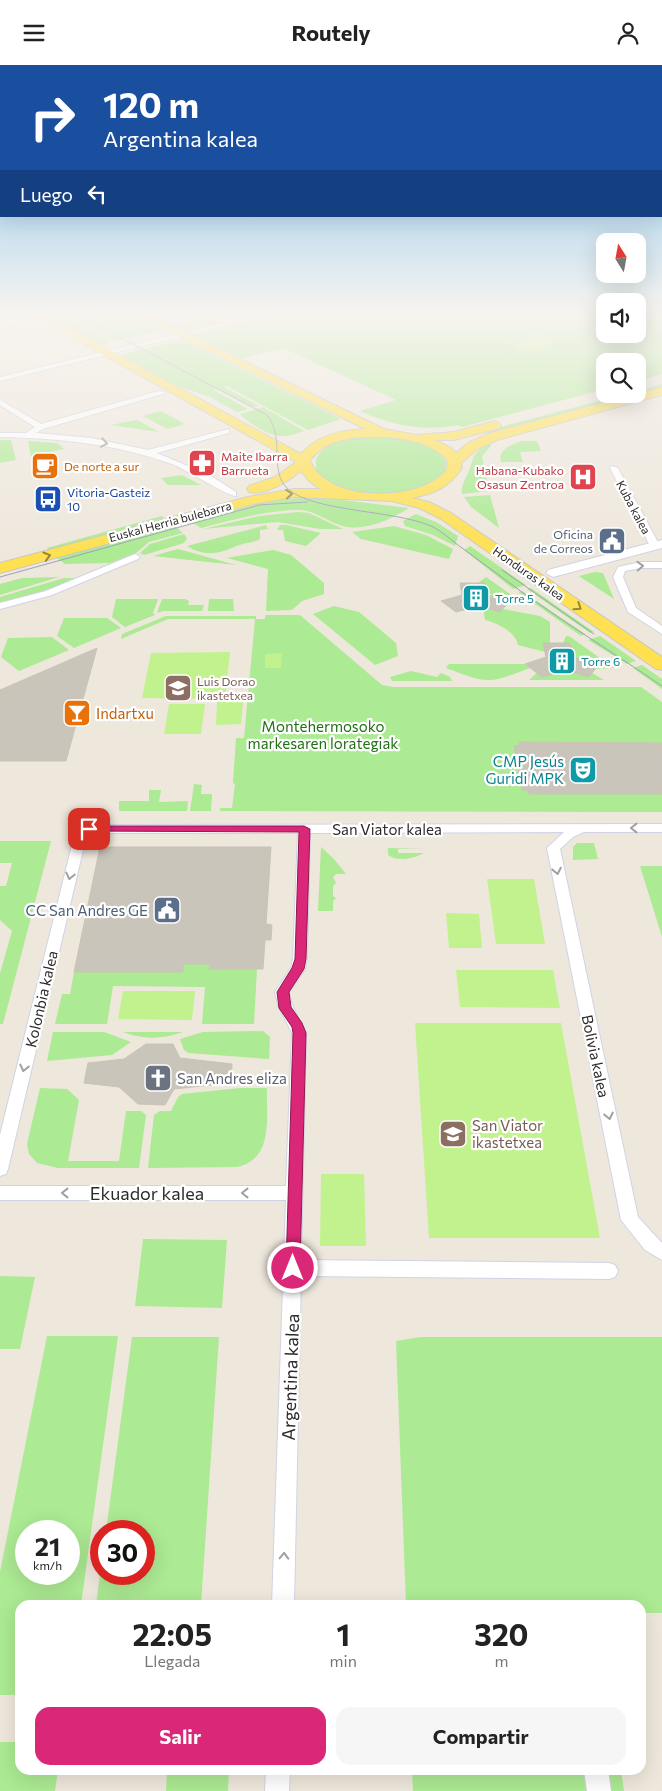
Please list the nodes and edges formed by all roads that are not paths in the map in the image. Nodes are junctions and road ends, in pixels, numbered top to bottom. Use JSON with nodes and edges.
{"nodes":[{"id":1,"x":162,"y":393,"type":"dead end"},
{"id":2,"x":178,"y":393,"type":"edge"},
{"id":3,"x":301,"y":393,"type":"edge"},
{"id":4,"x":656,"y":393,"type":"edge"},
{"id":5,"x":596,"y":398,"type":"edge"},
{"id":6,"x":0,"y":402,"type":"edge"},
{"id":7,"x":40,"y":427,"type":"junction"},
{"id":8,"x":226,"y":431,"type":"dead end"},
{"id":9,"x":386,"y":433,"type":"junction"},
{"id":10,"x":0,"y":435,"type":"edge"},
{"id":11,"x":28,"y":435,"type":"junction"},
{"id":12,"x":412,"y":437,"type":"junction"},
{"id":13,"x":147,"y":453,"type":"junction"},
{"id":14,"x":303,"y":461,"type":"junction"},
{"id":15,"x":454,"y":462,"type":"junction"},
{"id":16,"x":614,"y":469,"type":"dead end"},
{"id":17,"x":442,"y":483,"type":"junction"},
{"id":18,"x":233,"y":494,"type":"junction"},
{"id":19,"x":343,"y":494,"type":"junction"},
{"id":20,"x":388,"y":497,"type":"junction"},
{"id":21,"x":658,"y":545,"type":"edge"},
{"id":22,"x":0,"y":556,"type":"edge"},
{"id":23,"x":134,"y":557,"type":"dead end"},
{"id":24,"x":662,"y":565,"type":"edge"},
{"id":25,"x":0,"y":568,"type":"edge"},
{"id":26,"x":553,"y":573,"type":"junction"},
{"id":27,"x":0,"y":606,"type":"edge"},
{"id":28,"x":662,"y":631,"type":"edge"},
{"id":29,"x":662,"y":646,"type":"edge"},
{"id":30,"x":662,"y":665,"type":"edge"},
{"id":31,"x":590,"y":828,"type":"junction"},
{"id":32,"x":662,"y":828,"type":"edge"},
{"id":33,"x":82,"y":829,"type":"joint"},
{"id":34,"x":304,"y":829,"type":"junction"},
{"id":35,"x":510,"y":829,"type":"junction"},
{"id":36,"x":553,"y":848,"type":"junction"},
{"id":37,"x":0,"y":1169,"type":"edge"},
{"id":38,"x":0,"y":1193,"type":"edge"},
{"id":39,"x":294,"y":1193,"type":"junction"},
{"id":40,"x":662,"y":1253,"type":"edge"},
{"id":41,"x":293,"y":1268,"type":"junction"},
{"id":42,"x":609,"y":1271,"type":"dead end"},
{"id":43,"x":283,"y":1600,"type":"edge"},
{"id":44,"x":278,"y":1775,"type":"edge"},
{"id":45,"x":597,"y":1775,"type":"edge"},
{"id":46,"x":277,"y":1791,"type":"edge"},
{"id":47,"x":599,"y":1791,"type":"edge"}],
"edges":[{"from":1,"to":7,"type":"street"},
{"from":2,"to":14,"type":"main road"},
{"from":3,"to":9,"type":"main road"},
{"from":4,"to":15,"type":"main road"},
{"from":5,"to":12,"type":"main road"},
{"from":6,"to":7,"type":"street"},
{"from":7,"to":11,"type":"street"},
{"from":8,"to":13,"type":"street"},
{"from":9,"to":12,"type":"main road"},
{"from":9,"to":14,"type":"main road","name":"Euskal Herria bulebarra"},
{"from":10,"to":11,"type":"street"},
{"from":11,"to":13,"type":"street","one_way":true},
{"from":12,"to":15,"type":"main road"},
{"from":13,"to":18,"type":"street"},
{"from":14,"to":18,"type":"main road","name":"Euskal Herria bulebarra"},
{"from":14,"to":19,"type":"main road"},
{"from":15,"to":17,"type":"main road"},
{"from":16,"to":21,"type":"street","name":"Kuba kalea"},
{"from":17,"to":20,"type":"main road"},
{"from":17,"to":26,"type":"main road","name":"Honduras kalea"},
{"from":18,"to":22,"type":"main road","name":"Euskal Herria bulebarra"},
{"from":19,"to":20,"type":"main road","name":"Euskal Herria bulebarra"},
{"from":25,"to":19,"type":"main road","name":"Euskal Herria bulebarra","one_way":true},
{"from":20,"to":30,"type":"main road","name":"Honduras kalea","one_way":true},
{"from":21,"to":26,"type":"street"},
{"from":23,"to":27,"type":"street"},
{"from":28,"to":24,"type":"street","one_way":true},
{"from":26,"to":29,"type":"main road","name":"Honduras kalea"},
{"from":32,"to":31,"type":"street","name":"San Viator kalea","one_way":true},
{"from":31,"to":35,"type":"street","name":"San Viator kalea"},
{"from":31,"to":36,"type":"street"},
{"from":33,"to":34,"type":"street","name":"San Viator kalea"},
{"from":33,"to":37,"type":"street","name":"Kolonbia kalea","one_way":true},
{"from":34,"to":35,"type":"street","name":"San Viator kalea"},
{"from":34,"to":39,"type":"street","name":"Argentina kalea"},
{"from":35,"to":36,"type":"street"},
{"from":36,"to":40,"type":"street","name":"Bolivia kalea","one_way":true},
{"from":39,"to":38,"type":"street","name":"Ekuador kalea","one_way":true},
{"from":39,"to":41,"type":"street","name":"Argentina kalea"},
{"from":41,"to":42,"type":"street"},
{"from":43,"to":41,"type":"street","name":"Argentina kalea","one_way":true},
{"from":44,"to":46,"type":"street"},
{"from":45,"to":47,"type":"street"}]}
